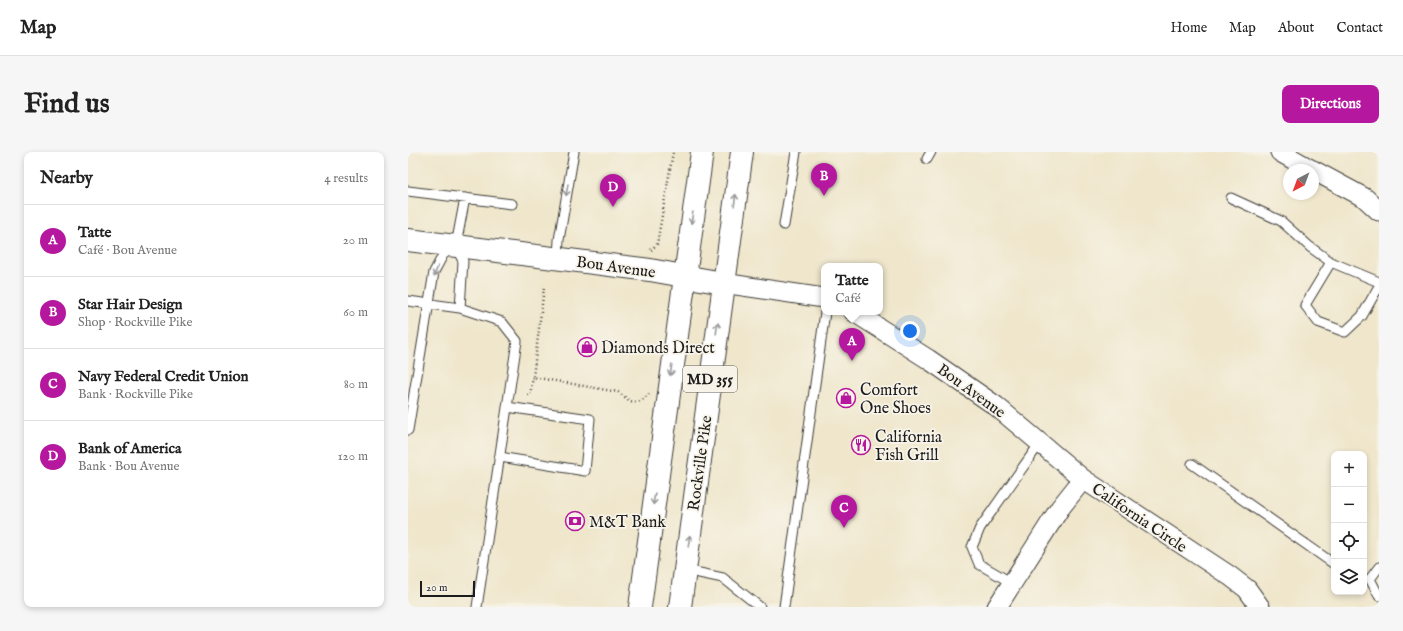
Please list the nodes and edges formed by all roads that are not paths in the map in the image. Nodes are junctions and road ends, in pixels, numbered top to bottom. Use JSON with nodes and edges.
{"nodes":[{"id":1,"x":574,"y":152,"type":"edge"},
{"id":2,"x":702,"y":152,"type":"edge"},
{"id":3,"x":742,"y":152,"type":"edge"},
{"id":4,"x":796,"y":152,"type":"edge"},
{"id":5,"x":1280,"y":152,"type":"edge"},
{"id":6,"x":1302,"y":164,"type":"edge"},
{"id":7,"x":1319,"y":173,"type":"edge"},
{"id":8,"x":408,"y":191,"type":"edge"},
{"id":9,"x":465,"y":198,"type":"junction"},
{"id":10,"x":1231,"y":198,"type":"dead end"},
{"id":11,"x":512,"y":204,"type":"dead end"},
{"id":12,"x":1379,"y":211,"type":"edge"},
{"id":13,"x":784,"y":224,"type":"dead end"},
{"id":14,"x":408,"y":240,"type":"edge"},
{"id":15,"x":456,"y":245,"type":"junction"},
{"id":16,"x":558,"y":258,"type":"junction"},
{"id":17,"x":1331,"y":262,"type":"junction"},
{"id":18,"x":684,"y":276,"type":"junction"},
{"id":19,"x":1379,"y":282,"type":"edge"},
{"id":20,"x":723,"y":283,"type":"junction"},
{"id":21,"x":1379,"y":286,"type":"edge"},
{"id":22,"x":821,"y":298,"type":"edge"},
{"id":23,"x":408,"y":301,"type":"edge"},
{"id":24,"x":429,"y":303,"type":"junction"},
{"id":25,"x":460,"y":308,"type":"junction"},
{"id":26,"x":825,"y":315,"type":"edge"},
{"id":27,"x":859,"y":315,"type":"edge"},
{"id":28,"x":507,"y":407,"type":"junction"},
{"id":29,"x":408,"y":430,"type":"edge"},
{"id":30,"x":1040,"y":443,"type":"junction"},
{"id":31,"x":500,"y":457,"type":"junction"},
{"id":32,"x":1192,"y":464,"type":"dead end"},
{"id":33,"x":1083,"y":479,"type":"junction"},
{"id":34,"x":1331,"y":562,"type":"edge"},
{"id":35,"x":1379,"y":567,"type":"edge"},
{"id":36,"x":685,"y":570,"type":"junction"},
{"id":37,"x":1367,"y":579,"type":"edge"},
{"id":38,"x":1012,"y":584,"type":"junction"},
{"id":39,"x":1379,"y":596,"type":"edge"},
{"id":40,"x":477,"y":607,"type":"edge"},
{"id":41,"x":640,"y":607,"type":"edge"},
{"id":42,"x":680,"y":607,"type":"edge"},
{"id":43,"x":760,"y":607,"type":"edge"},
{"id":44,"x":784,"y":607,"type":"edge"},
{"id":45,"x":997,"y":607,"type":"edge"},
{"id":46,"x":1260,"y":607,"type":"edge"}],
"edges":[{"from":1,"to":16,"type":"lane","one_way":true},
{"from":2,"to":18,"type":"main road","number":"MD 355","one_way":true},
{"from":20,"to":3,"type":"main road","name":"Rockville Pike","number":"MD 355","one_way":true},
{"from":4,"to":13,"type":"lane"},
{"from":5,"to":6,"type":"street"},
{"from":7,"to":12,"type":"street"},
{"from":8,"to":9,"type":"lane"},
{"from":9,"to":11,"type":"lane"},
{"from":9,"to":15,"type":"lane"},
{"from":10,"to":17,"type":"lane"},
{"from":14,"to":15,"type":"main road","name":"Bou Avenue"},
{"from":15,"to":16,"type":"main road","name":"Bou Avenue"},
{"from":15,"to":24,"type":"lane","one_way":true},
{"from":15,"to":25,"type":"lane"},
{"from":16,"to":18,"type":"main road","name":"Bou Avenue"},
{"from":17,"to":19,"type":"lane"},
{"from":17,"to":21,"type":"lane"},
{"from":18,"to":20,"type":"main road","name":"Bou Avenue"},
{"from":18,"to":41,"type":"main road","number":"MD 355","one_way":true},
{"from":20,"to":22,"type":"street","name":"Bou Avenue"},
{"from":36,"to":20,"type":"main road","name":"Rockville Pike","number":"MD 355","one_way":true},
{"from":23,"to":24,"type":"lane"},
{"from":24,"to":25,"type":"lane"},
{"from":24,"to":29,"type":"lane"},
{"from":25,"to":28,"type":"lane"},
{"from":26,"to":44,"type":"lane"},
{"from":27,"to":30,"type":"street","name":"Bou Avenue"},
{"from":28,"to":31,"type":"lane"},
{"from":28,"to":31,"type":"lane"},
{"from":30,"to":33,"type":"street","name":"Bou Avenue"},
{"from":30,"to":38,"type":"lane"},
{"from":31,"to":40,"type":"lane"},
{"from":32,"to":34,"type":"lane"},
{"from":33,"to":38,"type":"street","name":"California Circle"},
{"from":33,"to":46,"type":"street","name":"California Circle"},
{"from":35,"to":37,"type":"lane"},
{"from":36,"to":42,"type":"main road","name":"Rockville Pike","number":"MD 355"},
{"from":36,"to":43,"type":"lane"},
{"from":37,"to":39,"type":"lane"},
{"from":38,"to":45,"type":"street","name":"California Circle"}]}
